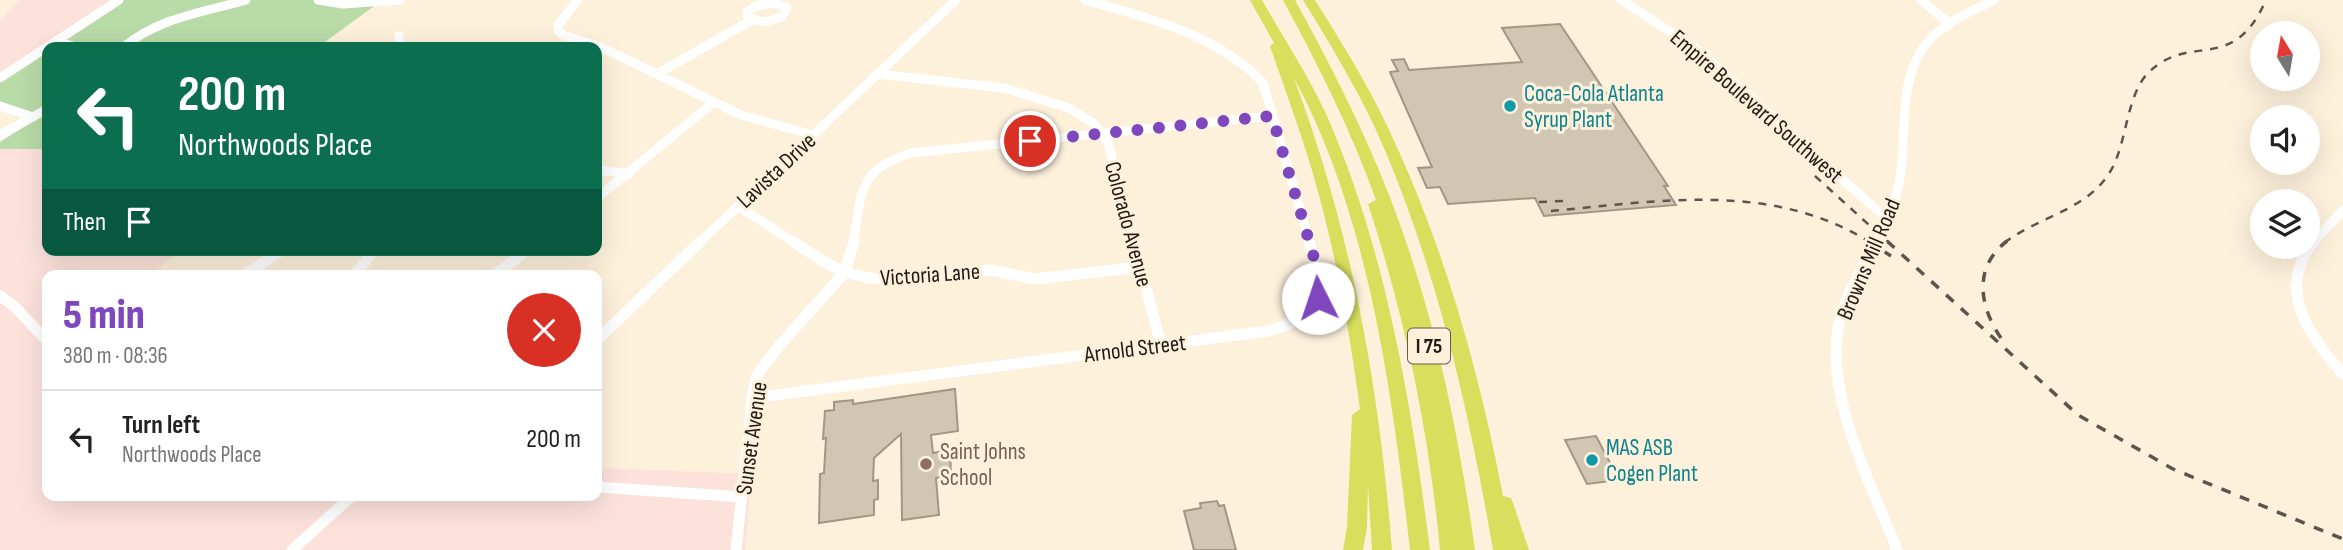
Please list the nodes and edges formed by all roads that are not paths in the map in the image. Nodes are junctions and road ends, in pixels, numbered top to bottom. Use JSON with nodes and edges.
{"nodes":[{"id":1,"x":119,"y":0,"type":"edge"},
{"id":2,"x":246,"y":0,"type":"edge"},
{"id":3,"x":318,"y":0,"type":"edge"},
{"id":4,"x":400,"y":0,"type":"edge"},
{"id":5,"x":579,"y":0,"type":"edge"},
{"id":6,"x":956,"y":0,"type":"edge"},
{"id":7,"x":1085,"y":0,"type":"edge"},
{"id":8,"x":1256,"y":0,"type":"edge"},
{"id":9,"x":1289,"y":0,"type":"edge"},
{"id":10,"x":1309,"y":0,"type":"edge"},
{"id":11,"x":1621,"y":0,"type":"edge"},
{"id":12,"x":1921,"y":0,"type":"edge"},
{"id":13,"x":1994,"y":0,"type":"edge"},
{"id":14,"x":1266,"y":18,"type":"junction"},
{"id":15,"x":752,"y":20,"type":"dead end"},
{"id":16,"x":1950,"y":24,"type":"junction"},
{"id":17,"x":56,"y":41,"type":"joint"},
{"id":18,"x":59,"y":42,"type":"edge"},
{"id":19,"x":128,"y":42,"type":"edge"},
{"id":20,"x":581,"y":42,"type":"edge"},
{"id":21,"x":42,"y":50,"type":"edge"},
{"id":22,"x":602,"y":50,"type":"edge"},
{"id":23,"x":877,"y":74,"type":"junction"},
{"id":24,"x":657,"y":75,"type":"junction"},
{"id":25,"x":0,"y":78,"type":"edge"},
{"id":26,"x":714,"y":102,"type":"junction"},
{"id":27,"x":0,"y":106,"type":"edge"},
{"id":28,"x":42,"y":112,"type":"edge"},
{"id":29,"x":1272,"y":116,"type":"junction"},
{"id":30,"x":33,"y":117,"type":"junction"},
{"id":31,"x":1104,"y":133,"type":"junction"},
{"id":32,"x":0,"y":135,"type":"edge"},
{"id":33,"x":813,"y":135,"type":"junction"},
{"id":34,"x":1365,"y":148,"type":"junction"},
{"id":35,"x":602,"y":171,"type":"edge"},
{"id":36,"x":629,"y":174,"type":"junction"},
{"id":37,"x":602,"y":194,"type":"edge"},
{"id":38,"x":737,"y":206,"type":"junction"},
{"id":39,"x":2343,"y":210,"type":"edge"},
{"id":40,"x":1888,"y":220,"type":"junction"},
{"id":41,"x":273,"y":256,"type":"edge"},
{"id":42,"x":369,"y":256,"type":"edge"},
{"id":43,"x":519,"y":256,"type":"edge"},
{"id":44,"x":1140,"y":267,"type":"junction"},
{"id":45,"x":252,"y":270,"type":"edge"},
{"id":46,"x":359,"y":270,"type":"edge"},
{"id":47,"x":501,"y":270,"type":"edge"},
{"id":48,"x":845,"y":272,"type":"junction"},
{"id":49,"x":0,"y":296,"type":"edge"},
{"id":50,"x":602,"y":335,"type":"edge"},
{"id":51,"x":42,"y":336,"type":"edge"},
{"id":52,"x":1161,"y":345,"type":"junction"},
{"id":53,"x":1363,"y":374,"type":"junction"},
{"id":54,"x":2343,"y":374,"type":"edge"},
{"id":55,"x":752,"y":398,"type":"junction"},
{"id":56,"x":1488,"y":458,"type":"junction"},
{"id":57,"x":602,"y":487,"type":"edge"},
{"id":58,"x":742,"y":497,"type":"junction"},
{"id":59,"x":346,"y":501,"type":"edge"},
{"id":60,"x":292,"y":550,"type":"edge"},
{"id":61,"x":736,"y":550,"type":"edge"},
{"id":62,"x":1353,"y":550,"type":"edge"},
{"id":63,"x":1382,"y":550,"type":"edge"},
{"id":64,"x":1420,"y":550,"type":"edge"},
{"id":65,"x":1450,"y":550,"type":"edge"},
{"id":66,"x":1465,"y":550,"type":"edge"},
{"id":67,"x":1503,"y":550,"type":"edge"},
{"id":68,"x":1519,"y":550,"type":"edge"},
{"id":69,"x":1897,"y":550,"type":"edge"}],
"edges":[{"from":1,"to":17,"type":"street"},
{"from":2,"to":19,"type":"street"},
{"from":3,"to":4,"type":"street"},
{"from":5,"to":20,"type":"street"},
{"from":6,"to":23,"type":"street","name":"Lavista Drive"},
{"from":7,"to":29,"type":"street","name":"Arnold Street"},
{"from":8,"to":14,"type":"highway","number":"I 75"},
{"from":9,"to":34,"type":"highway","number":"I 75"},
{"from":10,"to":56,"type":"highway"},
{"from":11,"to":40,"type":"street","name":"Empire Boulevard Southwest"},
{"from":12,"to":16,"type":"street"},
{"from":13,"to":16,"type":"street","name":"Browns Mill Road"},
{"from":14,"to":53,"type":"highway"},
{"from":14,"to":64,"type":"highway","number":"I 75"},
{"from":15,"to":24,"type":"street"},
{"from":16,"to":40,"type":"street","name":"Browns Mill Road"},
{"from":17,"to":18,"type":"street"},
{"from":21,"to":25,"type":"street"},
{"from":22,"to":24,"type":"street"},
{"from":23,"to":31,"type":"street","name":"Colorado Avenue"},
{"from":23,"to":33,"type":"street","name":"Lavista Drive"},
{"from":24,"to":26,"type":"street"},
{"from":26,"to":33,"type":"street"},
{"from":26,"to":36,"type":"street"},
{"from":27,"to":30,"type":"street"},
{"from":28,"to":30,"type":"street"},
{"from":29,"to":31,"type":"street"},
{"from":29,"to":52,"type":"street","name":"Arnold Street"},
{"from":30,"to":32,"type":"street"},
{"from":31,"to":44,"type":"street","name":"Colorado Avenue"},
{"from":31,"to":48,"type":"street"},
{"from":33,"to":38,"type":"street","name":"Lavista Drive"},
{"from":34,"to":65,"type":"highway"},
{"from":34,"to":66,"type":"highway","number":"I 75"},
{"from":35,"to":36,"type":"street"},
{"from":36,"to":37,"type":"street"},
{"from":38,"to":48,"type":"street","name":"Victoria Lane"},
{"from":38,"to":50,"type":"street","name":"Lavista Drive"},
{"from":39,"to":54,"type":"street"},
{"from":40,"to":69,"type":"street","name":"Browns Mill Road"},
{"from":41,"to":45,"type":"street"},
{"from":42,"to":46,"type":"street"},
{"from":43,"to":47,"type":"street"},
{"from":44,"to":48,"type":"street","name":"Victoria Lane"},
{"from":44,"to":52,"type":"street","name":"Colorado Avenue"},
{"from":48,"to":55,"type":"street","name":"Sunset Avenue"},
{"from":49,"to":51,"type":"street"},
{"from":52,"to":55,"type":"street","name":"Arnold Street"},
{"from":53,"to":62,"type":"highway"},
{"from":53,"to":63,"type":"highway"},
{"from":55,"to":58,"type":"street","name":"Sunset Avenue"},
{"from":56,"to":67,"type":"highway"},
{"from":56,"to":68,"type":"highway"},
{"from":57,"to":58,"type":"street"},
{"from":58,"to":61,"type":"street","name":"Sunset Avenue"},
{"from":59,"to":60,"type":"street"}]}
